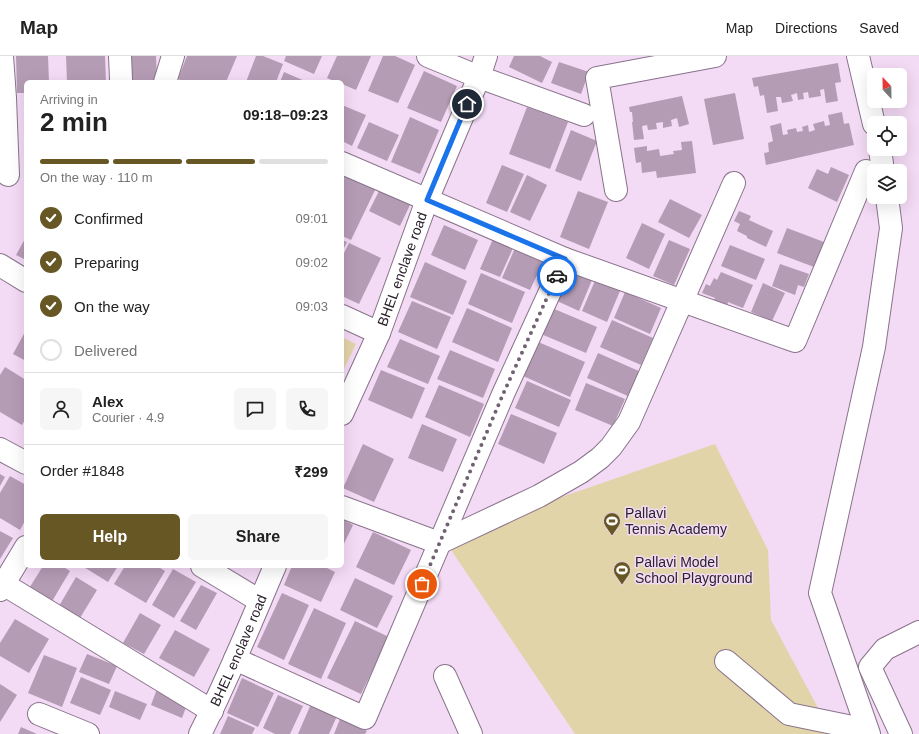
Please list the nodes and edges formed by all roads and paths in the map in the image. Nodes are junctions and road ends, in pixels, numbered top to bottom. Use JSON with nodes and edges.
{"nodes":[{"id":1,"x":2,"y":56,"type":"edge"},
{"id":2,"x":120,"y":56,"type":"edge"},
{"id":3,"x":173,"y":56,"type":"edge"},
{"id":4,"x":428,"y":56,"type":"edge"},
{"id":5,"x":486,"y":56,"type":"edge"},
{"id":6,"x":716,"y":56,"type":"edge"},
{"id":7,"x":858,"y":56,"type":"edge"},
{"id":8,"x":621,"y":65,"type":"edge"},
{"id":9,"x":479,"y":77,"type":"junction"},
{"id":10,"x":122,"y":79,"type":"dead end"},
{"id":11,"x":166,"y":80,"type":"edge"},
{"id":12,"x":584,"y":115,"type":"dead end"},
{"id":13,"x":872,"y":116,"type":"edge"},
{"id":14,"x":344,"y":164,"type":"edge"},
{"id":15,"x":8,"y":175,"type":"dead end"},
{"id":16,"x":734,"y":183,"type":"dead end"},
{"id":17,"x":867,"y":186,"type":"edge"},
{"id":18,"x":616,"y":190,"type":"dead end"},
{"id":19,"x":427,"y":200,"type":"junction"},
{"id":20,"x":887,"y":204,"type":"edge"},
{"id":21,"x":565,"y":259,"type":"junction"},
{"id":22,"x":0,"y":265,"type":"edge"},
{"id":23,"x":24,"y":279,"type":"edge"},
{"id":24,"x":682,"y":301,"type":"junction"},
{"id":25,"x":344,"y":317,"type":"edge"},
{"id":26,"x":379,"y":333,"type":"junction"},
{"id":27,"x":344,"y":410,"type":"edge"},
{"id":28,"x":0,"y":449,"type":"edge"},
{"id":29,"x":24,"y":462,"type":"edge"},
{"id":30,"x":344,"y":508,"type":"edge"},
{"id":31,"x":439,"y":543,"type":"junction"},
{"id":32,"x":24,"y":549,"type":"edge"},
{"id":33,"x":205,"y":568,"type":"edge"},
{"id":34,"x":274,"y":568,"type":"edge"},
{"id":35,"x":1,"y":585,"type":"edge"},
{"id":36,"x":260,"y":601,"type":"junction"},
{"id":37,"x":919,"y":632,"type":"edge"},
{"id":38,"x":235,"y":659,"type":"junction"},
{"id":39,"x":726,"y":661,"type":"dead end"},
{"id":40,"x":445,"y":676,"type":"dead end"},
{"id":41,"x":212,"y":711,"type":"junction"},
{"id":42,"x":39,"y":714,"type":"dead end"},
{"id":43,"x":868,"y":732,"type":"edge"},
{"id":44,"x":88,"y":734,"type":"edge"},
{"id":45,"x":200,"y":734,"type":"edge"},
{"id":46,"x":471,"y":734,"type":"edge"},
{"id":47,"x":901,"y":734,"type":"edge"}],
"edges":[{"from":1,"to":15,"type":"street"},
{"from":2,"to":10,"type":"street"},
{"from":3,"to":11,"type":"street"},
{"from":4,"to":9,"type":"street"},
{"from":5,"to":9,"type":"street","name":"BHEL enclave road"},
{"from":6,"to":8,"type":"street"},
{"from":7,"to":13,"type":"street"},
{"from":8,"to":18,"type":"street"},
{"from":9,"to":12,"type":"street"},
{"from":9,"to":19,"type":"street","name":"BHEL enclave road"},
{"from":14,"to":19,"type":"street"},
{"from":16,"to":24,"type":"street"},
{"from":17,"to":24,"type":"street"},
{"from":19,"to":21,"type":"street"},
{"from":19,"to":26,"type":"street","name":"BHEL enclave road"},
{"from":20,"to":43,"type":"street"},
{"from":21,"to":24,"type":"street"},
{"from":21,"to":31,"type":"street"},
{"from":22,"to":23,"type":"street"},
{"from":24,"to":31,"type":"street"},
{"from":25,"to":26,"type":"street"},
{"from":26,"to":27,"type":"street","name":"BHEL enclave road"},
{"from":28,"to":29,"type":"street"},
{"from":30,"to":31,"type":"street"},
{"from":31,"to":38,"type":"street"},
{"from":32,"to":35,"type":"street"},
{"from":33,"to":36,"type":"street"},
{"from":34,"to":36,"type":"street","name":"BHEL enclave road"},
{"from":35,"to":41,"type":"street"},
{"from":36,"to":38,"type":"street","name":"BHEL enclave road"},
{"from":37,"to":47,"type":"street"},
{"from":38,"to":41,"type":"street","name":"BHEL enclave road"},
{"from":39,"to":43,"type":"street"},
{"from":40,"to":46,"type":"street"},
{"from":41,"to":45,"type":"street","name":"BHEL enclave road"},
{"from":42,"to":44,"type":"street"}]}
